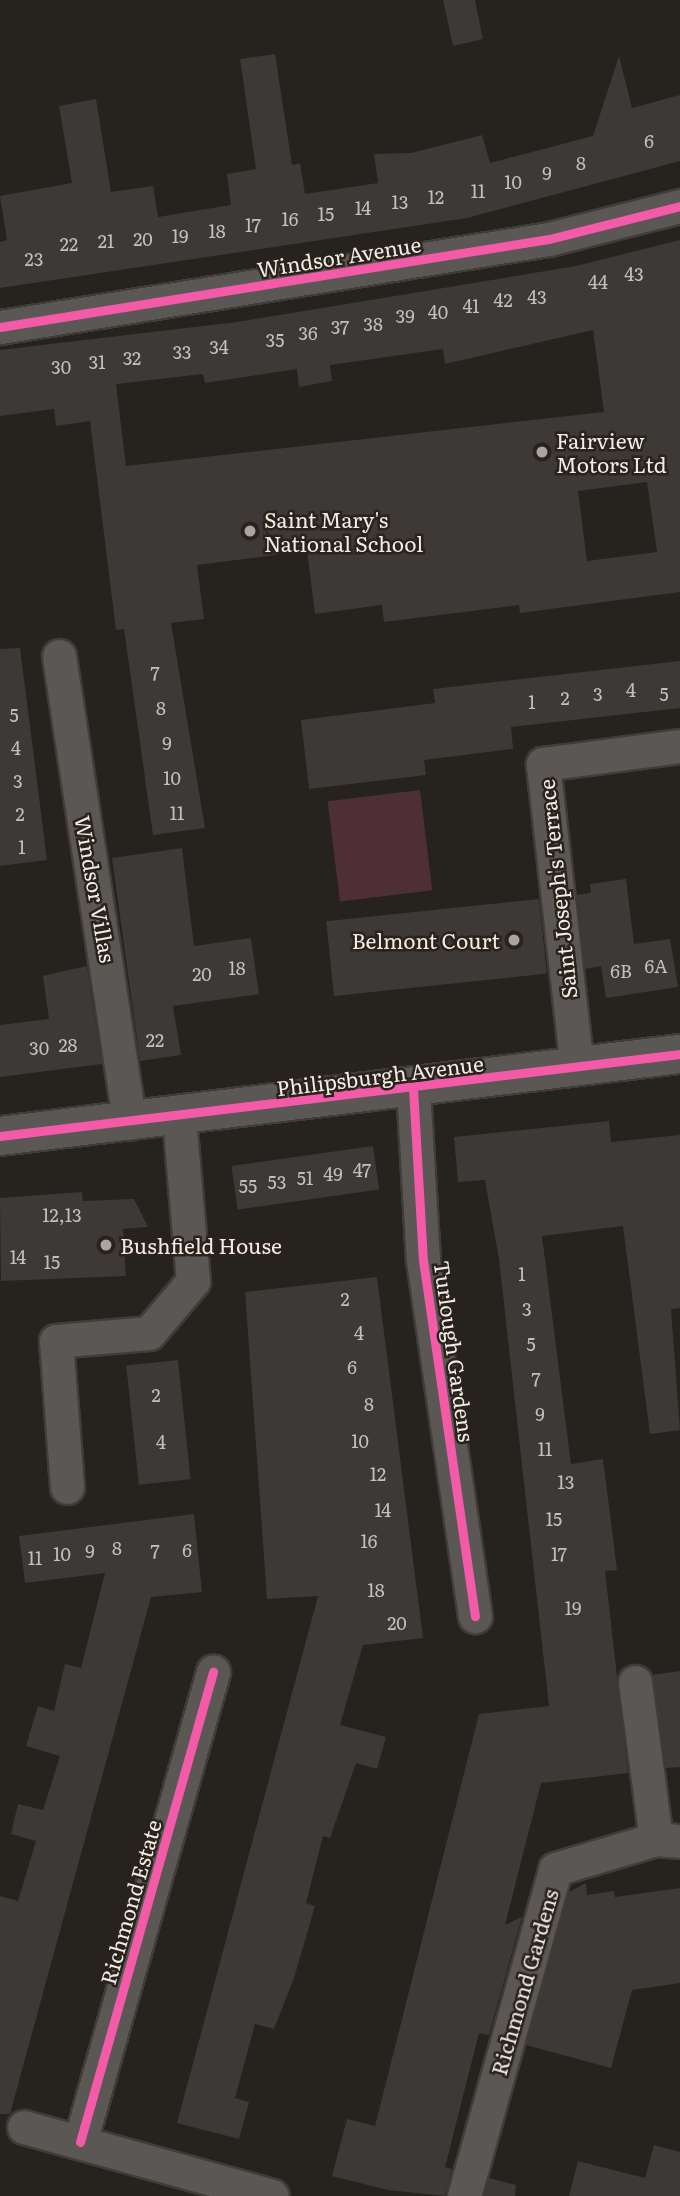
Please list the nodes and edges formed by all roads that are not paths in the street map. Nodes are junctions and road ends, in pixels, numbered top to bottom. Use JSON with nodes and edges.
{"nodes":[{"id":1,"x":680,"y":206,"type":"edge"},
{"id":2,"x":0,"y":327,"type":"edge"},
{"id":3,"x":59,"y":656,"type":"dead end"},
{"id":4,"x":680,"y":746,"type":"edge"},
{"id":5,"x":680,"y":1054,"type":"edge"},
{"id":6,"x":577,"y":1068,"type":"junction"},
{"id":7,"x":413,"y":1088,"type":"junction"},
{"id":8,"x":179,"y":1117,"type":"junction"},
{"id":9,"x":130,"y":1123,"type":"junction"},
{"id":10,"x":0,"y":1136,"type":"edge"},
{"id":11,"x":67,"y":1487,"type":"dead end"},
{"id":12,"x":475,"y":1616,"type":"dead end"},
{"id":13,"x":213,"y":1671,"type":"dead end"},
{"id":14,"x":635,"y":1682,"type":"dead end"},
{"id":15,"x":668,"y":1840,"type":"edge"},
{"id":16,"x":24,"y":2127,"type":"dead end"},
{"id":17,"x":80,"y":2143,"type":"junction"},
{"id":18,"x":272,"y":2196,"type":"edge"},
{"id":19,"x":464,"y":2196,"type":"edge"}],
"edges":[{"from":1,"to":2,"type":"street","name":"Windsor Avenue"},
{"from":3,"to":9,"type":"street","name":"Windsor Villas"},
{"from":4,"to":6,"type":"street","name":"Saint Joseph's Terrace"},
{"from":5,"to":6,"type":"street","name":"Philipsburgh Avenue"},
{"from":6,"to":7,"type":"street","name":"Philipsburgh Avenue"},
{"from":7,"to":8,"type":"street","name":"Philipsburgh Avenue"},
{"from":7,"to":12,"type":"street","name":"Turlough Gardens"},
{"from":8,"to":9,"type":"street","name":"Philipsburgh Avenue"},
{"from":8,"to":11,"type":"street"},
{"from":9,"to":10,"type":"street","name":"Philipsburgh Avenue"},
{"from":13,"to":17,"type":"street","name":"Richmond Estate"},
{"from":14,"to":15,"type":"street","name":"Richmond Gardens"},
{"from":15,"to":19,"type":"street","name":"Richmond Gardens"},
{"from":16,"to":17,"type":"street"},
{"from":17,"to":18,"type":"street"}]}
